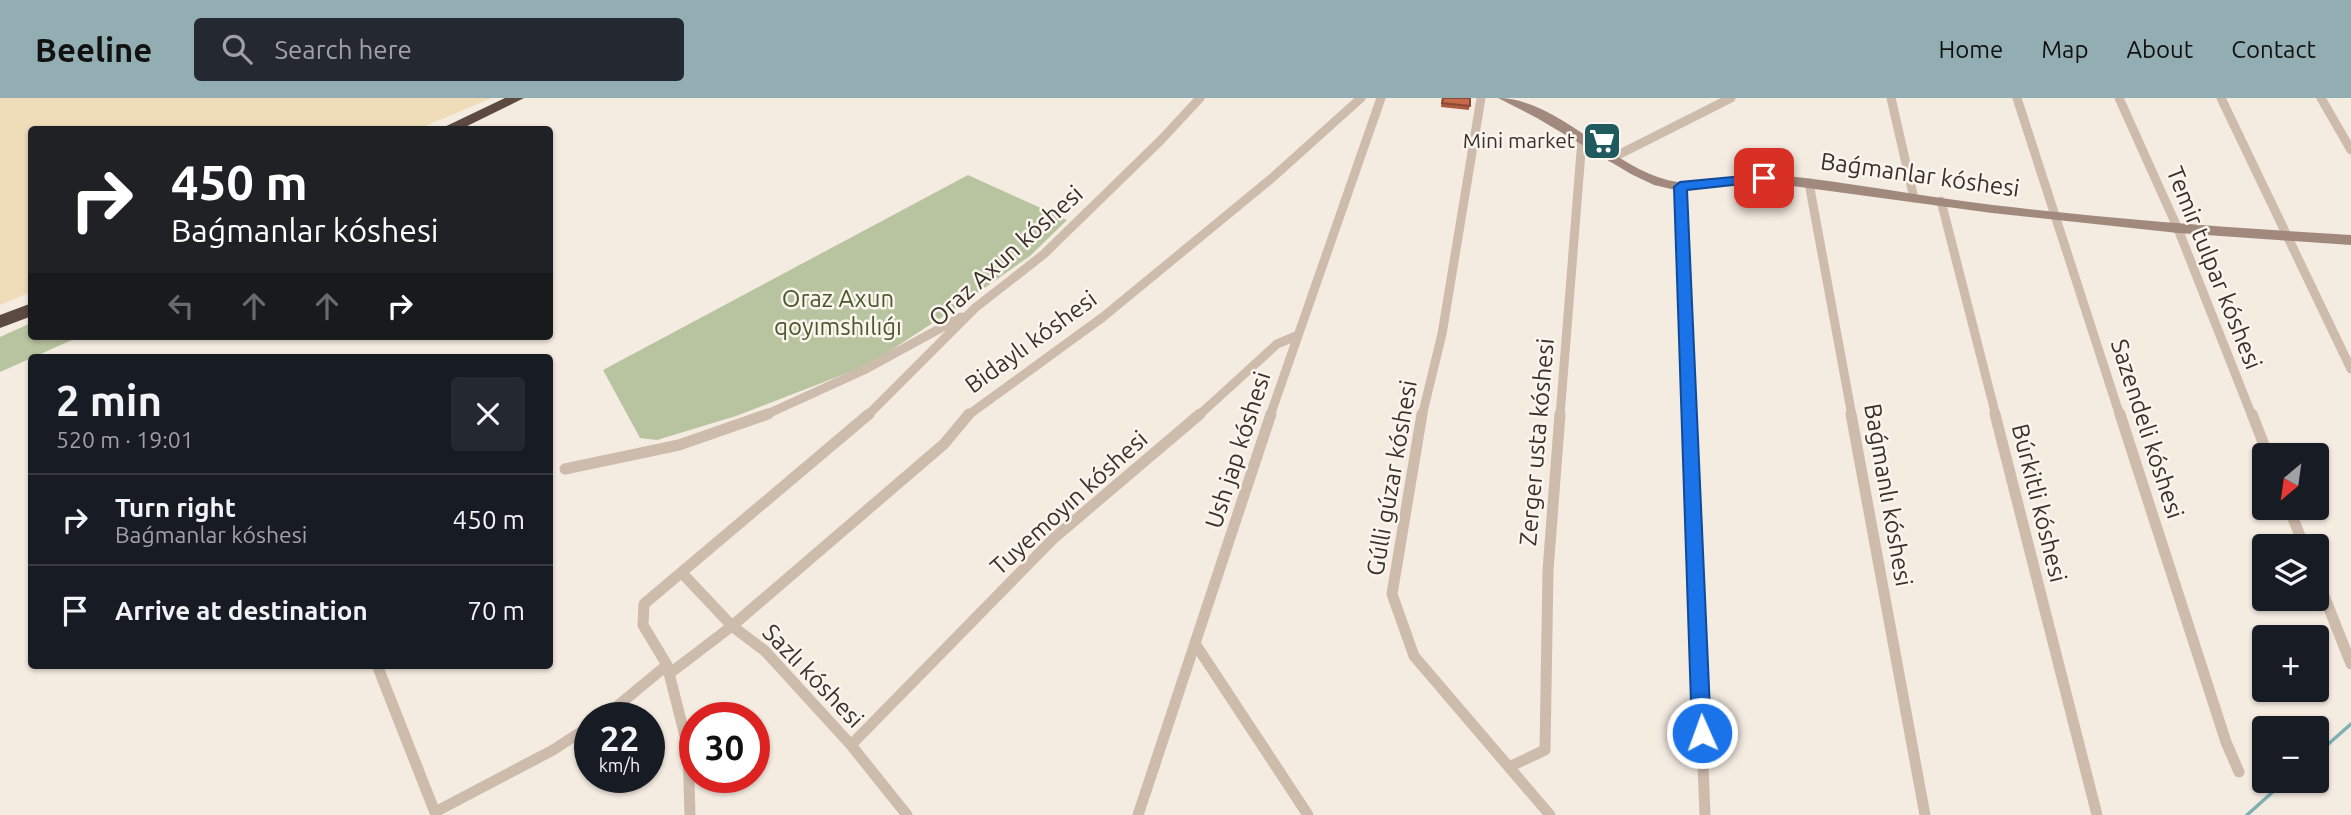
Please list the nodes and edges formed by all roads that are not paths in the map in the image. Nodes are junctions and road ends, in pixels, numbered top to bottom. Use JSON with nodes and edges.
{"nodes":[{"id":1,"x":517,"y":98,"type":"edge"},
{"id":2,"x":1200,"y":98,"type":"edge"},
{"id":3,"x":1361,"y":98,"type":"edge"},
{"id":4,"x":1381,"y":98,"type":"edge"},
{"id":5,"x":1481,"y":98,"type":"edge"},
{"id":6,"x":1504,"y":98,"type":"edge"},
{"id":7,"x":1731,"y":98,"type":"edge"},
{"id":8,"x":1891,"y":98,"type":"edge"},
{"id":9,"x":2017,"y":98,"type":"edge"},
{"id":10,"x":2119,"y":98,"type":"edge"},
{"id":11,"x":2221,"y":98,"type":"edge"},
{"id":12,"x":2321,"y":98,"type":"edge"},
{"id":13,"x":454,"y":126,"type":"edge"},
{"id":14,"x":1583,"y":139,"type":"junction"},
{"id":15,"x":2351,"y":150,"type":"edge"},
{"id":16,"x":1612,"y":158,"type":"junction"},
{"id":17,"x":1809,"y":183,"type":"junction"},
{"id":18,"x":1680,"y":187,"type":"junction"},
{"id":19,"x":1914,"y":198,"type":"junction"},
{"id":20,"x":1941,"y":201,"type":"junction"},
{"id":21,"x":2057,"y":215,"type":"junction"},
{"id":22,"x":2178,"y":229,"type":"junction"},
{"id":23,"x":2289,"y":234,"type":"junction"},
{"id":24,"x":2351,"y":240,"type":"edge"},
{"id":25,"x":975,"y":309,"type":"junction"},
{"id":26,"x":28,"y":311,"type":"edge"},
{"id":27,"x":0,"y":322,"type":"edge"},
{"id":28,"x":1296,"y":336,"type":"junction"},
{"id":29,"x":2351,"y":369,"type":"edge"},
{"id":30,"x":2263,"y":443,"type":"edge"},
{"id":31,"x":565,"y":469,"type":"dead end"},
{"id":32,"x":682,"y":573,"type":"junction"},
{"id":33,"x":2329,"y":608,"type":"edge"},
{"id":34,"x":732,"y":626,"type":"junction"},
{"id":35,"x":1196,"y":645,"type":"junction"},
{"id":36,"x":2351,"y":664,"type":"edge"},
{"id":37,"x":379,"y":669,"type":"edge"},
{"id":38,"x":668,"y":669,"type":"junction"},
{"id":39,"x":624,"y":702,"type":"edge"},
{"id":40,"x":574,"y":736,"type":"edge"},
{"id":41,"x":851,"y":745,"type":"junction"},
{"id":42,"x":1509,"y":767,"type":"junction"},
{"id":43,"x":2239,"y":772,"type":"dead end"},
{"id":44,"x":435,"y":813,"type":"edge"},
{"id":45,"x":690,"y":815,"type":"edge"},
{"id":46,"x":908,"y":815,"type":"edge"},
{"id":47,"x":1138,"y":815,"type":"edge"},
{"id":48,"x":1308,"y":815,"type":"edge"},
{"id":49,"x":1550,"y":815,"type":"edge"},
{"id":50,"x":1705,"y":815,"type":"edge"},
{"id":51,"x":1925,"y":815,"type":"edge"},
{"id":52,"x":2097,"y":815,"type":"edge"}],
"edges":[{"from":1,"to":13,"type":"highway"},
{"from":2,"to":25,"type":"street","name":"Oraz Axun kóshesi"},
{"from":3,"to":34,"type":"street","name":"Bidaylı kóshesi"},
{"from":4,"to":28,"type":"street","name":"Ush jap kóshesi"},
{"from":5,"to":42,"type":"street","name":"Gúlli gúzar kóshesi"},
{"from":6,"to":14,"type":"street","name":"Baǵmanlar kóshesi"},
{"from":7,"to":16,"type":"street"},
{"from":8,"to":19,"type":"street"},
{"from":9,"to":21,"type":"street","name":"Sazendeli kóshesi"},
{"from":10,"to":22,"type":"street","name":"Temir tulpar kóshesi"},
{"from":11,"to":23,"type":"street"},
{"from":12,"to":15,"type":"street"},
{"from":14,"to":16,"type":"street","name":"Baǵmanlar kóshesi"},
{"from":14,"to":42,"type":"street","name":"Zerger usta kóshesi"},
{"from":16,"to":18,"type":"street","name":"Baǵmanlar kóshesi"},
{"from":17,"to":18,"type":"street","name":"Baǵmanlar kóshesi"},
{"from":17,"to":19,"type":"street","name":"Baǵmanlar kóshesi"},
{"from":17,"to":51,"type":"street","name":"Baǵmanlı kóshesi"},
{"from":18,"to":50,"type":"street"},
{"from":19,"to":20,"type":"street","name":"Baǵmanlar kóshesi"},
{"from":20,"to":21,"type":"street","name":"Baǵmanlar kóshesi"},
{"from":20,"to":52,"type":"street","name":"Búrkitli kóshesi"},
{"from":21,"to":22,"type":"street","name":"Baǵmanlar kóshesi"},
{"from":21,"to":43,"type":"street","name":"Sazendeli kóshesi"},
{"from":22,"to":23,"type":"street","name":"Baǵmanlar kóshesi"},
{"from":22,"to":30,"type":"street","name":"Temir tulpar kóshesi"},
{"from":23,"to":24,"type":"street","name":"Baǵmanlar kóshesi"},
{"from":23,"to":29,"type":"street"},
{"from":25,"to":31,"type":"street"},
{"from":25,"to":32,"type":"street","name":"Oraz Axun kóshesi"},
{"from":26,"to":27,"type":"highway"},
{"from":28,"to":35,"type":"street","name":"Ush jap kóshesi"},
{"from":28,"to":41,"type":"street","name":"Tuyemoyın kóshesi"},
{"from":32,"to":34,"type":"street","name":"Sazlı kóshesi"},
{"from":32,"to":38,"type":"street","name":"Oraz Axun kóshesi"},
{"from":33,"to":36,"type":"street"},
{"from":34,"to":38,"type":"street","name":"Bidaylı kóshesi"},
{"from":34,"to":41,"type":"street","name":"Sazlı kóshesi"},
{"from":35,"to":47,"type":"street","name":"Ush jap kóshesi"},
{"from":35,"to":48,"type":"street"},
{"from":37,"to":44,"type":"street"},
{"from":38,"to":39,"type":"street","name":"Bidaylı kóshesi"},
{"from":38,"to":45,"type":"street"},
{"from":40,"to":44,"type":"street"},
{"from":41,"to":46,"type":"street","name":"Sazlı kóshesi"},
{"from":42,"to":49,"type":"street","name":"Gúlli gúzar kóshesi"}]}
